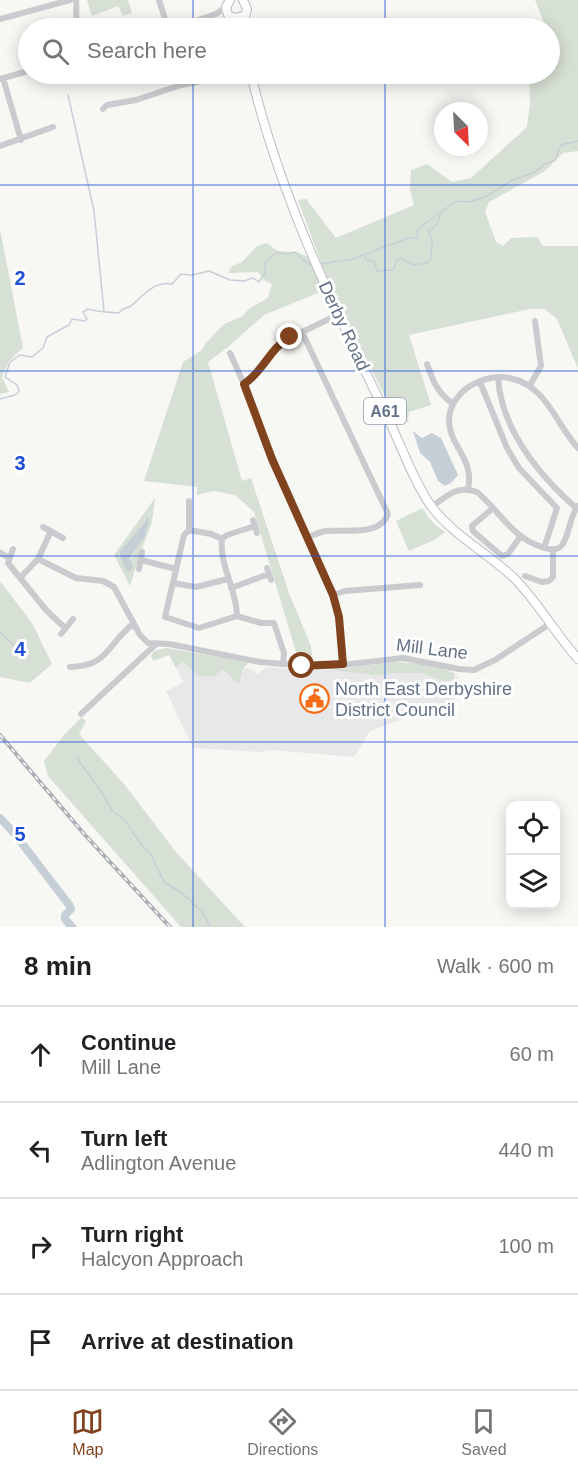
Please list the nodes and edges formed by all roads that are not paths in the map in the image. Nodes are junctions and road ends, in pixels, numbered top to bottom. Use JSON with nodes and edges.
{"nodes":[{"id":1,"x":70,"y":0,"type":"edge"},
{"id":2,"x":76,"y":0,"type":"edge"},
{"id":3,"x":159,"y":0,"type":"edge"},
{"id":4,"x":247,"y":2,"type":"edge"},
{"id":5,"x":229,"y":7,"type":"edge"},
{"id":6,"x":244,"y":16,"type":"joint"},
{"id":7,"x":0,"y":18,"type":"edge"},
{"id":8,"x":75,"y":18,"type":"edge"},
{"id":9,"x":165,"y":18,"type":"edge"},
{"id":10,"x":204,"y":18,"type":"edge"},
{"id":11,"x":18,"y":74,"type":"edge"},
{"id":12,"x":1,"y":78,"type":"edge"},
{"id":13,"x":186,"y":84,"type":"edge"},
{"id":14,"x":253,"y":84,"type":"edge"},
{"id":15,"x":181,"y":85,"type":"joint"},
{"id":16,"x":103,"y":109,"type":"dead end"},
{"id":17,"x":52,"y":127,"type":"dead end"},
{"id":18,"x":21,"y":140,"type":"junction"},
{"id":19,"x":0,"y":147,"type":"edge"},
{"id":20,"x":337,"y":315,"type":"junction"},
{"id":21,"x":535,"y":321,"type":"dead end"},
{"id":22,"x":302,"y":332,"type":"junction"},
{"id":23,"x":230,"y":353,"type":"dead end"},
{"id":24,"x":427,"y":364,"type":"dead end"},
{"id":25,"x":498,"y":377,"type":"junction"},
{"id":26,"x":480,"y":381,"type":"junction"},
{"id":27,"x":244,"y":384,"type":"junction"},
{"id":28,"x":530,"y":385,"type":"junction"},
{"id":29,"x":453,"y":404,"type":"junction"},
{"id":30,"x":578,"y":448,"type":"edge"},
{"id":31,"x":468,"y":489,"type":"junction"},
{"id":32,"x":189,"y":501,"type":"dead end"},
{"id":33,"x":432,"y":507,"type":"junction"},
{"id":34,"x":577,"y":507,"type":"edge"},
{"id":35,"x":493,"y":508,"type":"junction"},
{"id":36,"x":575,"y":519,"type":"edge"},
{"id":37,"x":43,"y":527,"type":"dead end"},
{"id":38,"x":255,"y":527,"type":"dead end"},
{"id":39,"x":189,"y":530,"type":"junction"},
{"id":40,"x":51,"y":531,"type":"junction"},
{"id":41,"x":520,"y":537,"type":"junction"},
{"id":42,"x":63,"y":538,"type":"dead end"},
{"id":43,"x":308,"y":538,"type":"junction"},
{"id":44,"x":222,"y":539,"type":"junction"},
{"id":45,"x":544,"y":548,"type":"junction"},
{"id":46,"x":13,"y":549,"type":"dead end"},
{"id":47,"x":553,"y":549,"type":"junction"},
{"id":48,"x":142,"y":552,"type":"dead end"},
{"id":49,"x":1,"y":553,"type":"edge"},
{"id":50,"x":9,"y":558,"type":"junction"},
{"id":51,"x":38,"y":559,"type":"junction"},
{"id":52,"x":141,"y":561,"type":"junction"},
{"id":53,"x":139,"y":568,"type":"dead end"},
{"id":54,"x":176,"y":569,"type":"junction"},
{"id":55,"x":269,"y":574,"type":"dead end"},
{"id":56,"x":525,"y":576,"type":"dead end"},
{"id":57,"x":20,"y":578,"type":"junction"},
{"id":58,"x":228,"y":579,"type":"junction"},
{"id":59,"x":173,"y":583,"type":"junction"},
{"id":60,"x":420,"y":585,"type":"dead end"},
{"id":61,"x":231,"y":588,"type":"junction"},
{"id":62,"x":333,"y":595,"type":"junction"},
{"id":63,"x":237,"y":616,"type":"junction"},
{"id":64,"x":73,"y":619,"type":"dead end"},
{"id":65,"x":551,"y":623,"type":"junction"},
{"id":66,"x":133,"y":624,"type":"junction"},
{"id":67,"x":64,"y":627,"type":"junction"},
{"id":68,"x":60,"y":634,"type":"dead end"},
{"id":69,"x":155,"y":645,"type":"junction"},
{"id":70,"x":577,"y":656,"type":"edge"},
{"id":71,"x":283,"y":664,"type":"junction"},
{"id":72,"x":343,"y":664,"type":"junction"},
{"id":73,"x":70,"y":667,"type":"dead end"},
{"id":74,"x":81,"y":714,"type":"dead end"}],
"edges":[{"from":1,"to":7,"type":"street"},
{"from":2,"to":8,"type":"street"},
{"from":3,"to":9,"type":"street"},
{"from":4,"to":6,"type":"highway"},
{"from":5,"to":6,"type":"highway"},
{"from":5,"to":10,"type":"street"},
{"from":11,"to":12,"type":"street"},
{"from":12,"to":18,"type":"street"},
{"from":13,"to":15,"type":"street"},
{"from":14,"to":20,"type":"highway","name":"Derby Road","number":"A61"},
{"from":15,"to":16,"type":"street"},
{"from":17,"to":18,"type":"street"},
{"from":18,"to":19,"type":"street"},
{"from":20,"to":22,"type":"street"},
{"from":20,"to":33,"type":"highway","name":"Derby Road","number":"A61"},
{"from":21,"to":28,"type":"street"},
{"from":22,"to":27,"type":"street"},
{"from":22,"to":43,"type":"street"},
{"from":23,"to":27,"type":"street"},
{"from":24,"to":29,"type":"street"},
{"from":25,"to":26,"type":"street"},
{"from":25,"to":28,"type":"street"},
{"from":25,"to":34,"type":"street"},
{"from":26,"to":29,"type":"street"},
{"from":26,"to":45,"type":"street"},
{"from":27,"to":43,"type":"street"},
{"from":28,"to":30,"type":"street"},
{"from":29,"to":31,"type":"street"},
{"from":31,"to":33,"type":"street"},
{"from":31,"to":35,"type":"street"},
{"from":32,"to":39,"type":"street"},
{"from":33,"to":65,"type":"highway","name":"Derby Road","number":"A61"},
{"from":34,"to":36,"type":"street"},
{"from":35,"to":41,"type":"street"},
{"from":35,"to":41,"type":"street"},
{"from":36,"to":47,"type":"street"},
{"from":37,"to":40,"type":"street"},
{"from":38,"to":44,"type":"street"},
{"from":39,"to":44,"type":"street"},
{"from":39,"to":54,"type":"street"},
{"from":40,"to":42,"type":"street"},
{"from":40,"to":51,"type":"street"},
{"from":41,"to":45,"type":"street"},
{"from":43,"to":62,"type":"street"},
{"from":44,"to":58,"type":"street"},
{"from":45,"to":47,"type":"street"},
{"from":46,"to":50,"type":"street"},
{"from":47,"to":56,"type":"street"},
{"from":48,"to":52,"type":"street"},
{"from":49,"to":50,"type":"street"},
{"from":50,"to":57,"type":"street"},
{"from":51,"to":57,"type":"street"},
{"from":51,"to":66,"type":"street"},
{"from":52,"to":53,"type":"street"},
{"from":52,"to":54,"type":"street"},
{"from":54,"to":59,"type":"street"},
{"from":55,"to":61,"type":"street"},
{"from":57,"to":67,"type":"street"},
{"from":58,"to":59,"type":"street"},
{"from":58,"to":61,"type":"street"},
{"from":59,"to":63,"type":"street"},
{"from":60,"to":62,"type":"street"},
{"from":61,"to":63,"type":"street"},
{"from":62,"to":72,"type":"street"},
{"from":63,"to":71,"type":"street"},
{"from":64,"to":67,"type":"street"},
{"from":65,"to":70,"type":"highway","name":"Derby Road","number":"A61"},
{"from":65,"to":72,"type":"street","name":"Mill Lane"},
{"from":66,"to":69,"type":"street"},
{"from":66,"to":73,"type":"street"},
{"from":67,"to":68,"type":"street"},
{"from":69,"to":71,"type":"street","name":"Mill Lane"},
{"from":69,"to":74,"type":"street"},
{"from":71,"to":72,"type":"street","name":"Mill Lane"}]}
